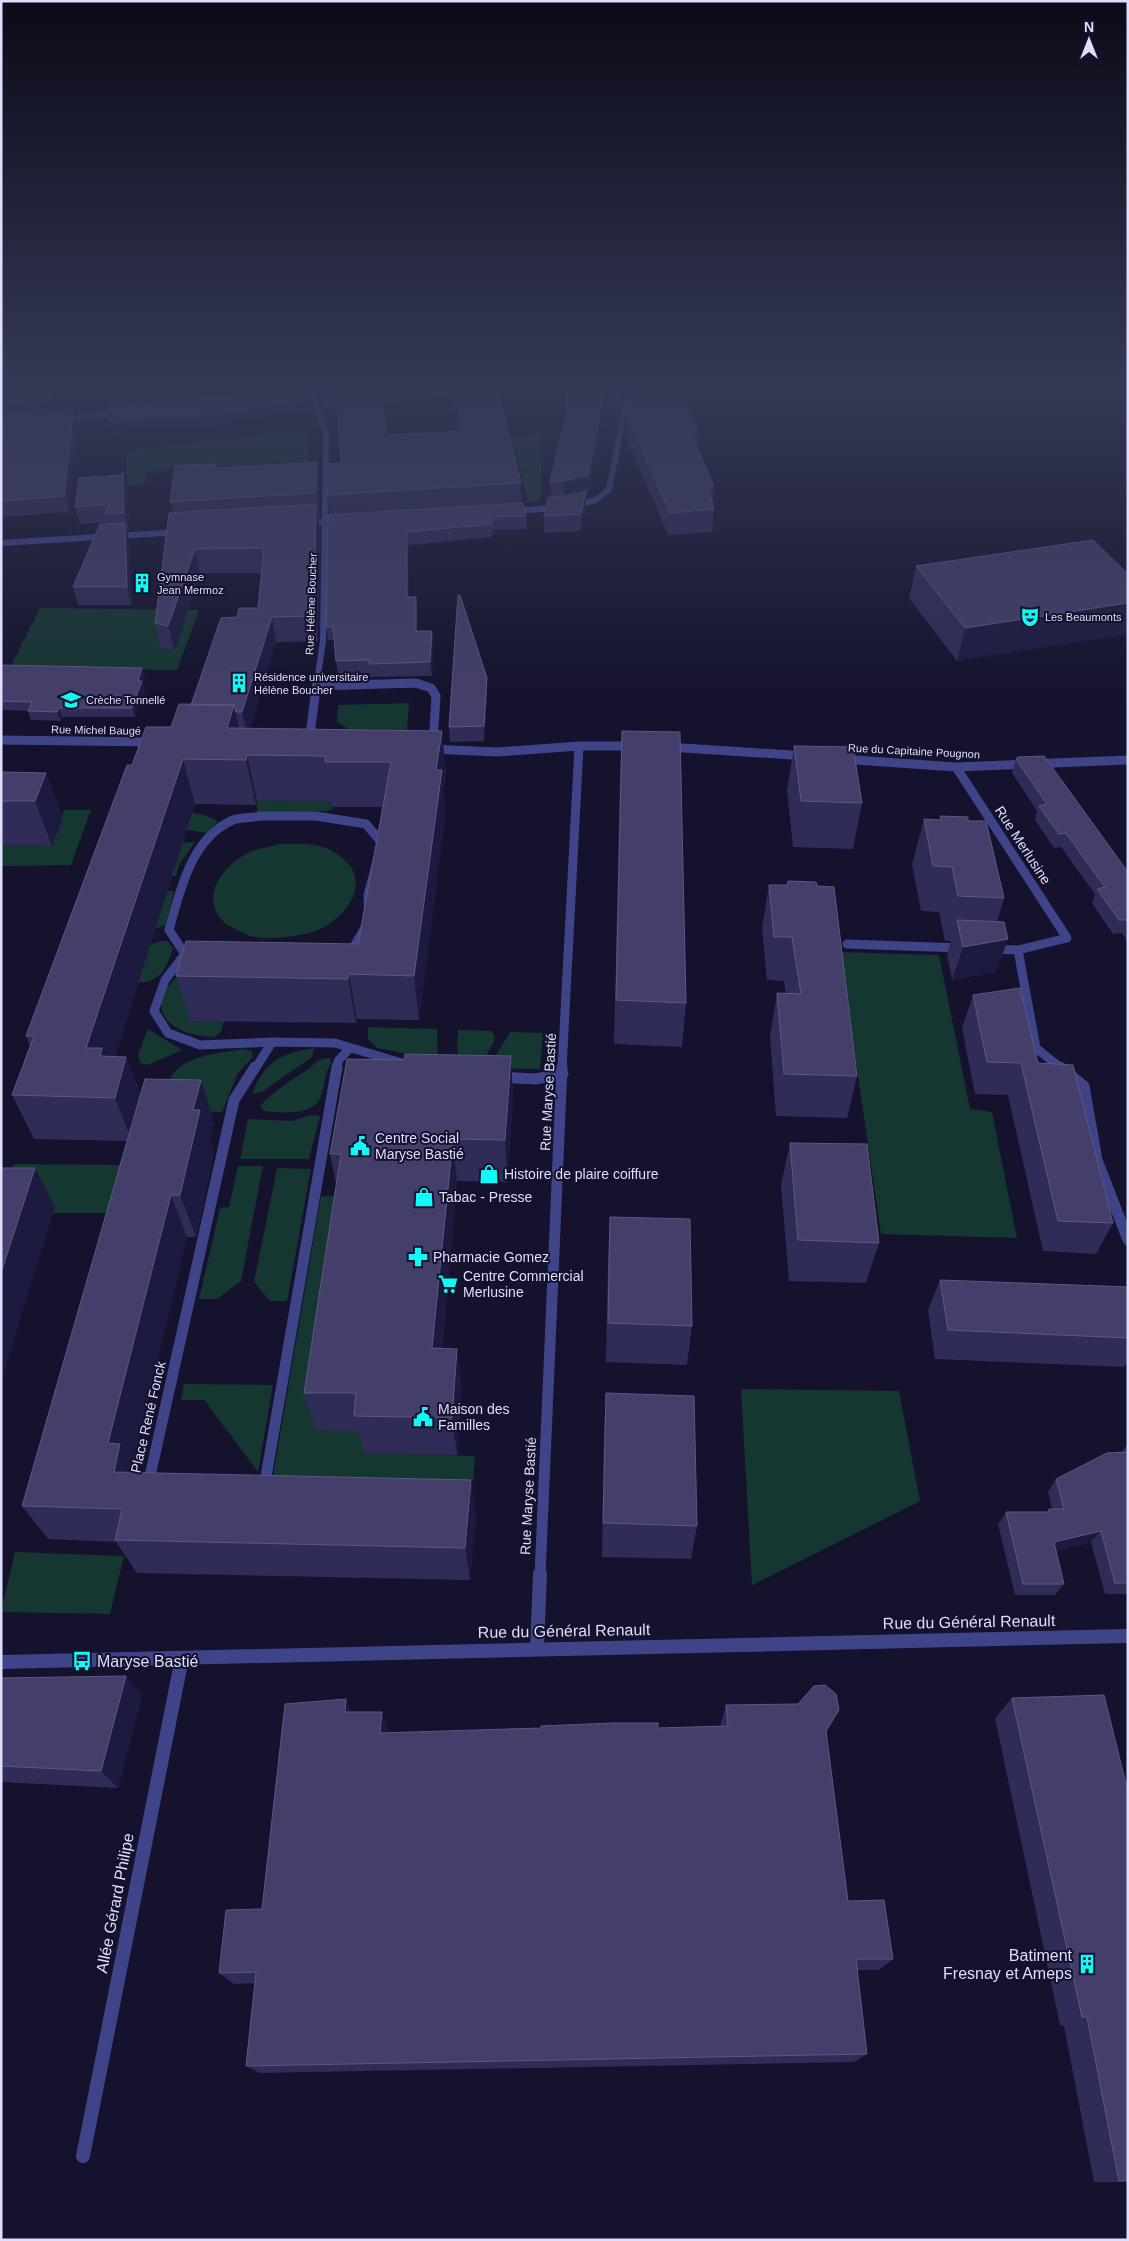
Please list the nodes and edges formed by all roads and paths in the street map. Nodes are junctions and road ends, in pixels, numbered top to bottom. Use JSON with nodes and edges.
{"nodes":[{"id":1,"x":326,"y":493,"type":"edge"},
{"id":2,"x":605,"y":493,"type":"edge"},
{"id":3,"x":507,"y":511,"type":"edge"},
{"id":4,"x":344,"y":521,"type":"edge"},
{"id":5,"x":326,"y":522,"type":"junction"},
{"id":6,"x":296,"y":524,"type":"edge"},
{"id":7,"x":190,"y":531,"type":"edge"},
{"id":8,"x":1,"y":543,"type":"edge"},
{"id":9,"x":317,"y":686,"type":"junction"},
{"id":10,"x":1,"y":740,"type":"edge"},
{"id":11,"x":160,"y":742,"type":"edge"},
{"id":12,"x":318,"y":745,"type":"edge"},
{"id":13,"x":579,"y":746,"type":"junction"},
{"id":14,"x":643,"y":746,"type":"edge"},
{"id":15,"x":662,"y":747,"type":"edge"},
{"id":16,"x":423,"y":749,"type":"edge"},
{"id":17,"x":432,"y":749,"type":"junction"},
{"id":18,"x":818,"y":757,"type":"edge"},
{"id":19,"x":828,"y":758,"type":"edge"},
{"id":20,"x":1128,"y":760,"type":"edge"},
{"id":21,"x":956,"y":767,"type":"junction"},
{"id":22,"x":847,"y":944,"type":"dead end"},
{"id":23,"x":1018,"y":950,"type":"junction"},
{"id":24,"x":185,"y":954,"type":"junction"},
{"id":25,"x":272,"y":1042,"type":"junction"},
{"id":26,"x":350,"y":1048,"type":"junction"},
{"id":27,"x":419,"y":1068,"type":"edge"},
{"id":28,"x":563,"y":1074,"type":"junction"},
{"id":29,"x":488,"y":1076,"type":"edge"},
{"id":30,"x":1128,"y":1240,"type":"edge"},
{"id":31,"x":157,"y":1488,"type":"edge"},
{"id":32,"x":254,"y":1488,"type":"edge"},
{"id":33,"x":1128,"y":1636,"type":"edge"},
{"id":34,"x":537,"y":1649,"type":"junction"},
{"id":35,"x":182,"y":1658,"type":"junction"},
{"id":36,"x":1,"y":1662,"type":"edge"},
{"id":37,"x":83,"y":2156,"type":"dead end"}],
"edges":[{"from":1,"to":5,"type":"street","name":"Rue Hélène Boucher"},
{"from":2,"to":3,"type":"street"},
{"from":4,"to":5,"type":"street"},
{"from":5,"to":6,"type":"street"},
{"from":5,"to":9,"type":"street","name":"Rue Hélène Boucher"},
{"from":7,"to":8,"type":"street"},
{"from":9,"to":12,"type":"street","name":"Rue Hélène Boucher"},
{"from":9,"to":17,"type":"street"},
{"from":10,"to":11,"type":"street","name":"Rue Michel Baugé"},
{"from":13,"to":14,"type":"street"},
{"from":13,"to":17,"type":"street"},
{"from":13,"to":28,"type":"street","name":"Rue Maryse Bastié"},
{"from":15,"to":18,"type":"street"},
{"from":16,"to":17,"type":"street"},
{"from":19,"to":21,"type":"street","name":"Rue du Capitaine Pougnon"},
{"from":20,"to":21,"type":"street","name":"Rue du Capitaine Pougnon"},
{"from":21,"to":23,"type":"street","name":"Rue Merlusine"},
{"from":22,"to":23,"type":"street"},
{"from":23,"to":30,"type":"street"},
{"from":24,"to":24,"type":"street"},
{"from":24,"to":25,"type":"street"},
{"from":25,"to":26,"type":"street"},
{"from":25,"to":31,"type":"street","name":"Place René Fonck"},
{"from":26,"to":27,"type":"street"},
{"from":26,"to":32,"type":"street"},
{"from":28,"to":29,"type":"street"},
{"from":28,"to":34,"type":"street","name":"Rue Maryse Bastié"},
{"from":33,"to":34,"type":"street","name":"Rue du Général Renault"},
{"from":34,"to":35,"type":"street","name":"Rue du Général Renault"},
{"from":35,"to":36,"type":"street","name":"Rue du Général Renault"},
{"from":35,"to":37,"type":"street","name":"Allée Gérard Philipe"}]}
